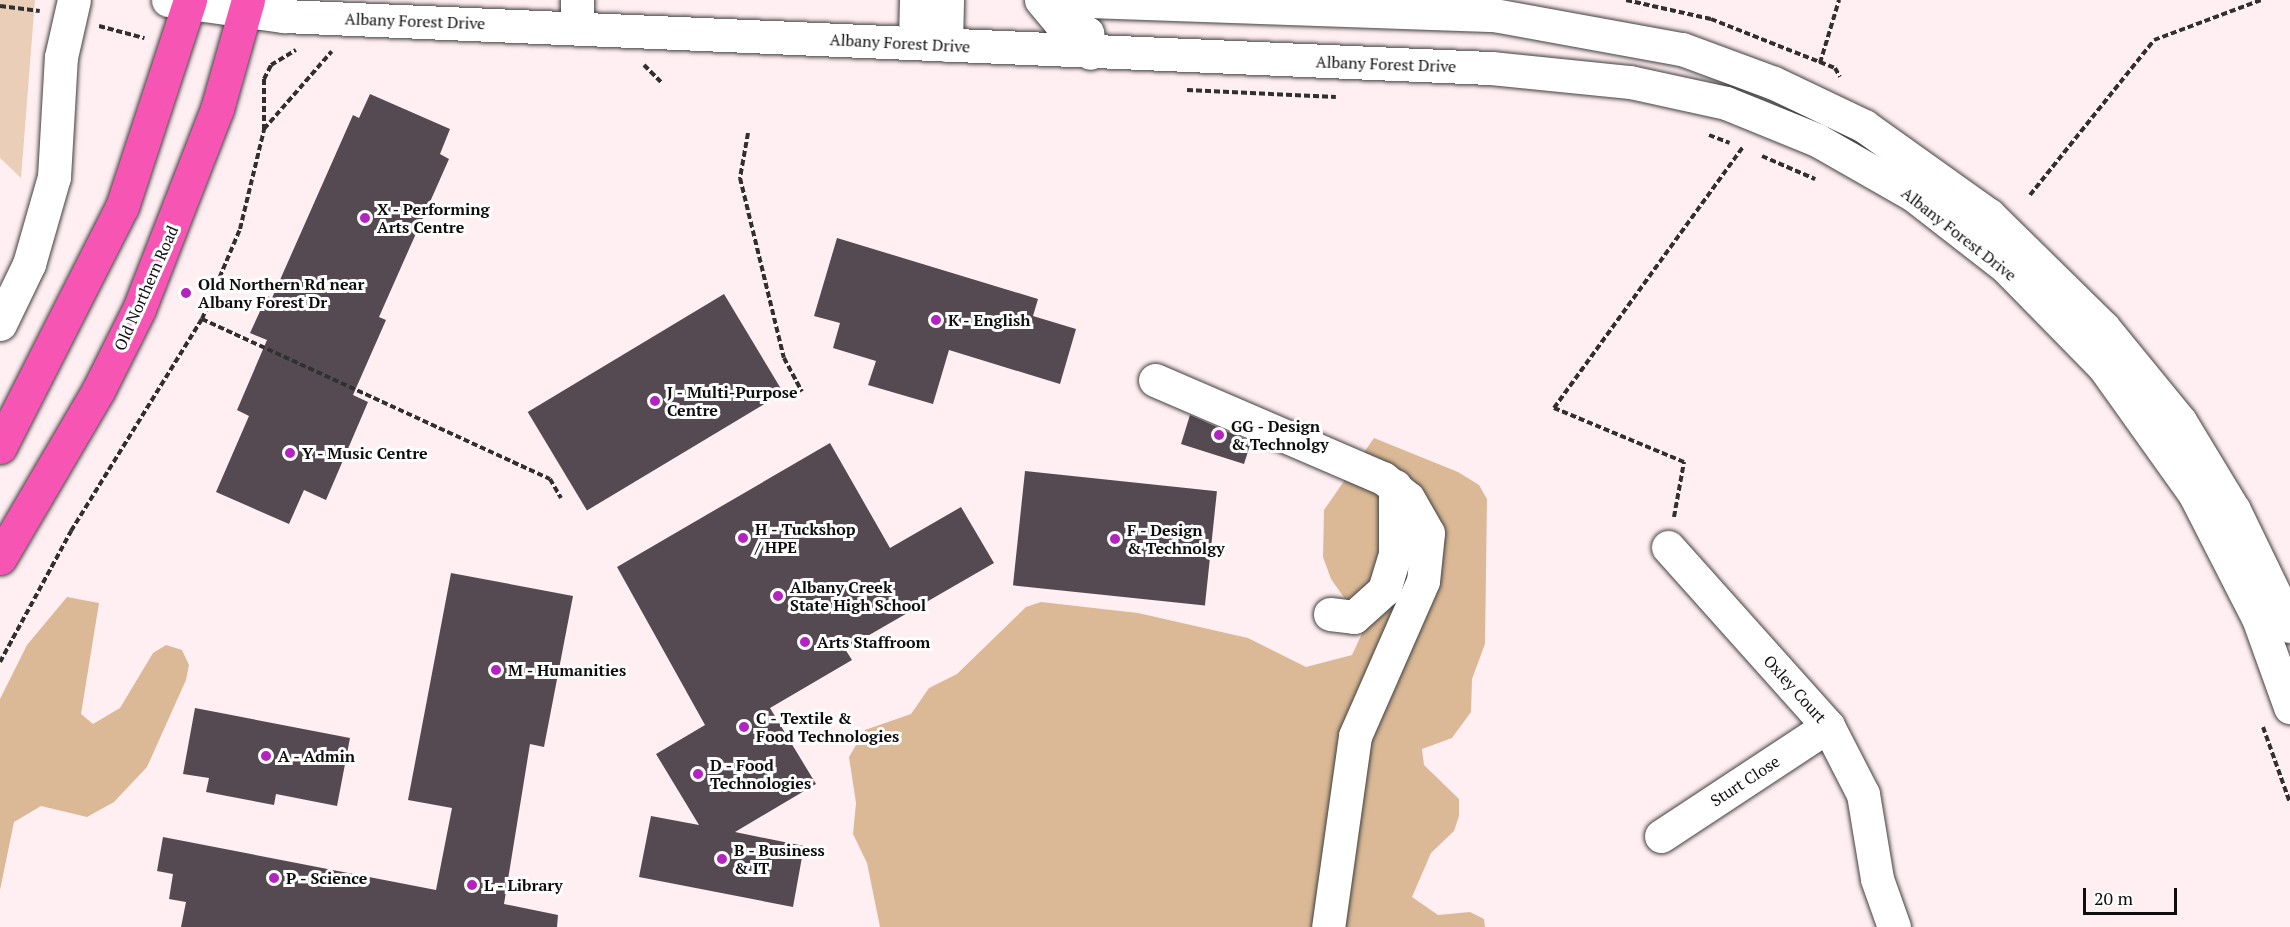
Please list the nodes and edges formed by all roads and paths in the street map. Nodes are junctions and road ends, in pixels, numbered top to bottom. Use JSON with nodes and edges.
{"nodes":[{"id":1,"x":915,"y":0,"type":"edge"},
{"id":2,"x":947,"y":0,"type":"edge"},
{"id":3,"x":1041,"y":0,"type":"edge"},
{"id":4,"x":1062,"y":0,"type":"edge"},
{"id":5,"x":1839,"y":0,"type":"edge"},
{"id":6,"x":2261,"y":0,"type":"edge"},
{"id":7,"x":182,"y":2,"type":"edge"},
{"id":8,"x":0,"y":6,"type":"edge"},
{"id":9,"x":247,"y":7,"type":"edge"},
{"id":10,"x":1494,"y":7,"type":"edge"},
{"id":11,"x":69,"y":11,"type":"edge"},
{"id":12,"x":577,"y":14,"type":"edge"},
{"id":13,"x":136,"y":36,"type":"dead end"},
{"id":14,"x":930,"y":44,"type":"junction"},
{"id":15,"x":309,"y":50,"type":"dead end"},
{"id":16,"x":321,"y":50,"type":"dead end"},
{"id":17,"x":332,"y":51,"type":"junction"},
{"id":18,"x":343,"y":51,"type":"dead end"},
{"id":19,"x":1090,"y":53,"type":"junction"},
{"id":20,"x":1820,"y":63,"type":"dead end"},
{"id":21,"x":632,"y":64,"type":"dead end"},
{"id":22,"x":1491,"y":68,"type":"junction"},
{"id":23,"x":661,"y":82,"type":"dead end"},
{"id":24,"x":1175,"y":90,"type":"dead end"},
{"id":25,"x":1346,"y":97,"type":"dead end"},
{"id":26,"x":264,"y":130,"type":"junction"},
{"id":27,"x":1697,"y":131,"type":"dead end"},
{"id":28,"x":748,"y":133,"type":"dead end"},
{"id":29,"x":1743,"y":147,"type":"junction"},
{"id":30,"x":1826,"y":184,"type":"dead end"},
{"id":31,"x":2030,"y":195,"type":"dead end"},
{"id":32,"x":202,"y":319,"type":"junction"},
{"id":33,"x":0,"y":324,"type":"edge"},
{"id":34,"x":1155,"y":380,"type":"dead end"},
{"id":35,"x":802,"y":392,"type":"dead end"},
{"id":36,"x":0,"y":447,"type":"edge"},
{"id":37,"x":1395,"y":486,"type":"junction"},
{"id":38,"x":561,"y":498,"type":"dead end"},
{"id":39,"x":1668,"y":548,"type":"joint"},
{"id":40,"x":0,"y":558,"type":"edge"},
{"id":41,"x":1330,"y":614,"type":"dead end"},
{"id":42,"x":2290,"y":626,"type":"edge"},
{"id":43,"x":0,"y":662,"type":"edge"},
{"id":44,"x":2290,"y":707,"type":"edge"},
{"id":45,"x":2258,"y":713,"type":"dead end"},
{"id":46,"x":1828,"y":726,"type":"junction"},
{"id":47,"x":2290,"y":802,"type":"edge"},
{"id":48,"x":1661,"y":836,"type":"dead end"},
{"id":49,"x":1328,"y":927,"type":"edge"},
{"id":50,"x":1894,"y":927,"type":"edge"}],
"edges":[{"from":1,"to":14,"type":"street"},
{"from":2,"to":14,"type":"street"},
{"from":3,"to":19,"type":"street"},
{"from":4,"to":10,"type":"street","name":"Albany Forest Drive"},
{"from":5,"to":20,"type":"path"},
{"from":6,"to":31,"type":"path"},
{"from":7,"to":9,"type":"street","name":"Albany Forest Drive"},
{"from":7,"to":36,"type":"highway"},
{"from":8,"to":11,"type":"path"},
{"from":9,"to":12,"type":"street","name":"Albany Forest Drive"},
{"from":9,"to":40,"type":"highway","name":"Old Northern Road"},
{"from":10,"to":22,"type":"street"},
{"from":10,"to":42,"type":"street","name":"Albany Forest Drive"},
{"from":11,"to":13,"type":"path"},
{"from":11,"to":33,"type":"street"},
{"from":12,"to":14,"type":"street","name":"Albany Forest Drive"},
{"from":14,"to":19,"type":"street","name":"Albany Forest Drive"},
{"from":15,"to":26,"type":"path"},
{"from":16,"to":17,"type":"path"},
{"from":17,"to":18,"type":"path"},
{"from":17,"to":26,"type":"path"},
{"from":19,"to":22,"type":"street","name":"Albany Forest Drive"},
{"from":21,"to":23,"type":"path"},
{"from":22,"to":44,"type":"street","name":"Albany Forest Drive"},
{"from":24,"to":25,"type":"path"},
{"from":26,"to":32,"type":"path"},
{"from":27,"to":29,"type":"path"},
{"from":28,"to":35,"type":"path"},
{"from":29,"to":30,"type":"path"},
{"from":29,"to":39,"type":"path"},
{"from":32,"to":38,"type":"path"},
{"from":32,"to":43,"type":"path"},
{"from":34,"to":37,"type":"street"},
{"from":37,"to":41,"type":"street"},
{"from":37,"to":49,"type":"street"},
{"from":39,"to":46,"type":"street","name":"Oxley Court"},
{"from":45,"to":47,"type":"path"},
{"from":46,"to":48,"type":"street","name":"Sturt Close"},
{"from":46,"to":50,"type":"street","name":"Oxley Court"}]}
